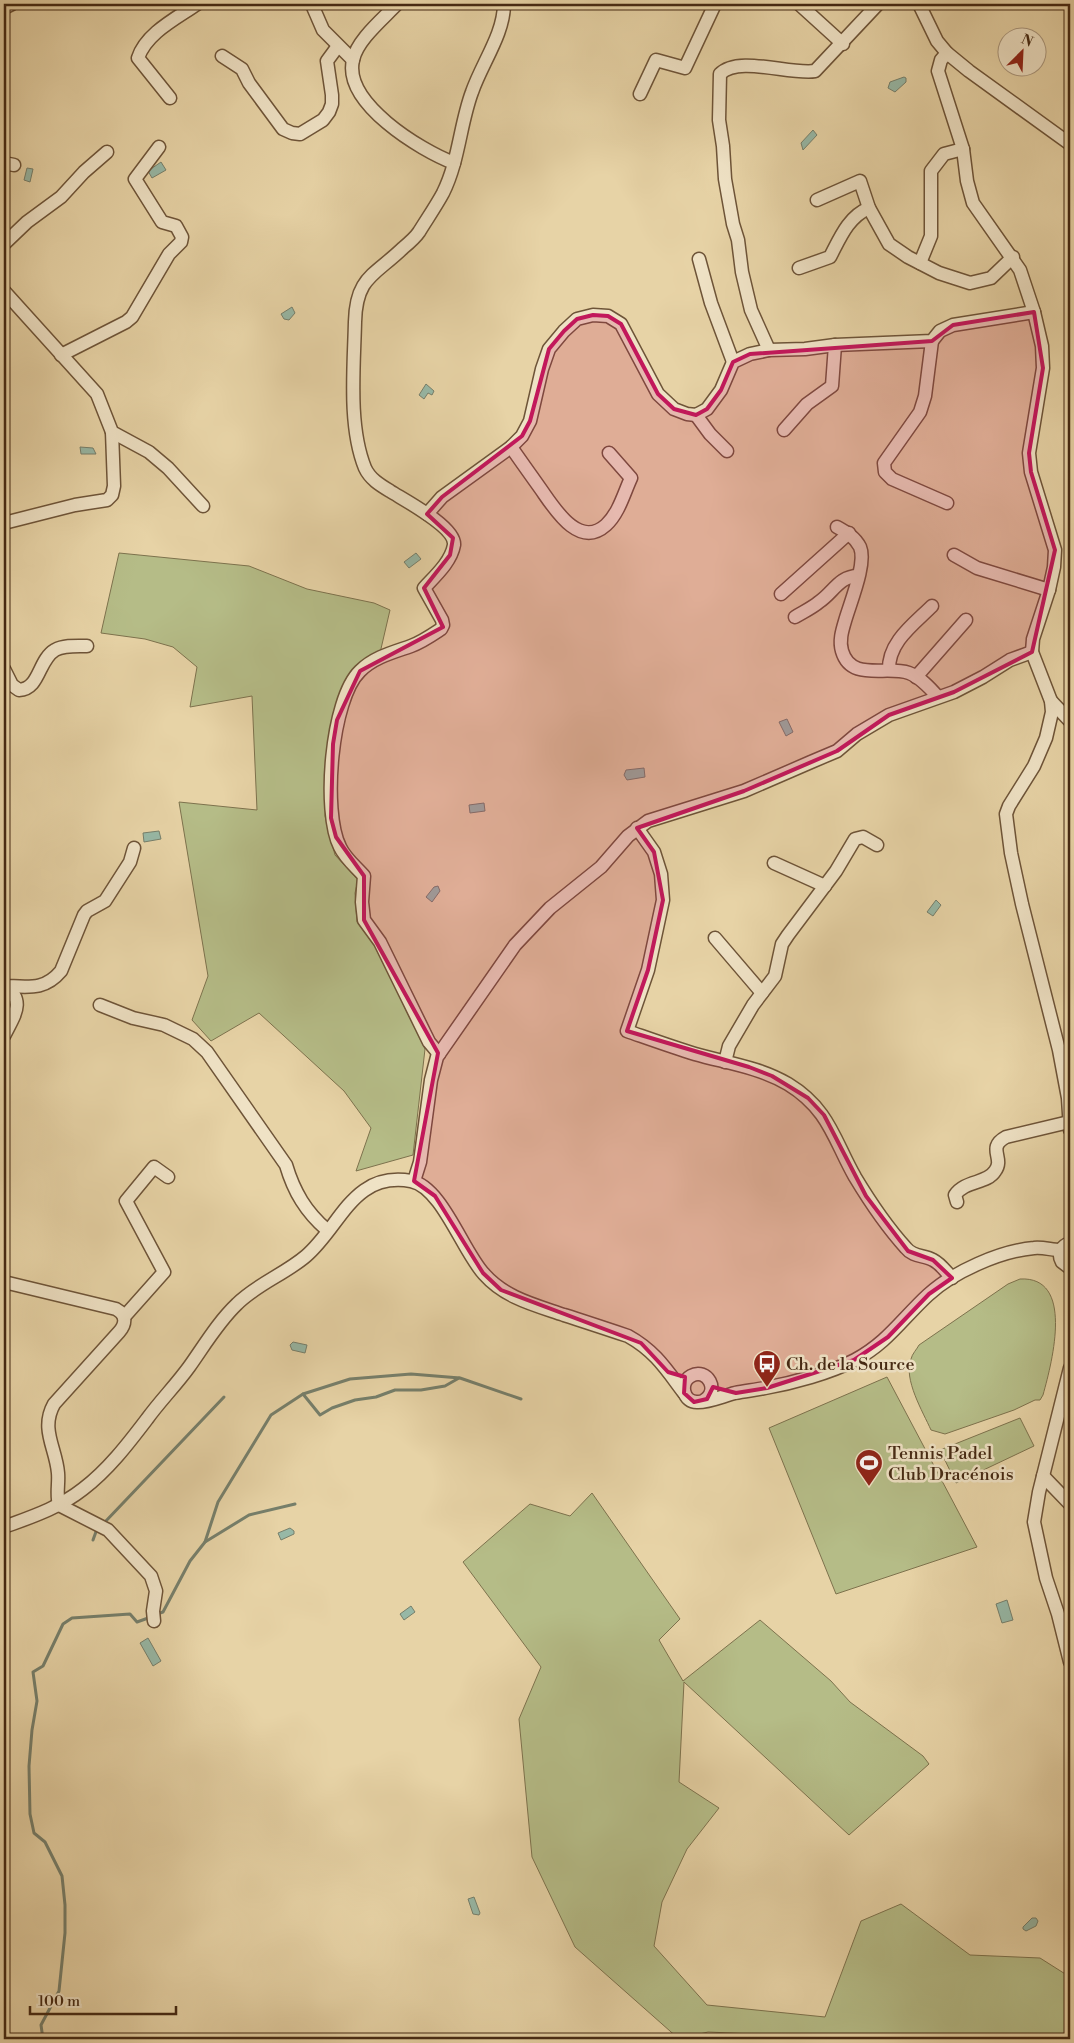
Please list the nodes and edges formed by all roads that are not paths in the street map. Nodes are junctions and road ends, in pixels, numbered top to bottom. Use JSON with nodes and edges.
{"nodes":[{"id":1,"x":12,"y":4,"type":"edge"},
{"id":2,"x":197,"y":4,"type":"edge"},
{"id":3,"x":397,"y":4,"type":"edge"},
{"id":4,"x":504,"y":4,"type":"edge"},
{"id":5,"x":715,"y":4,"type":"edge"},
{"id":6,"x":799,"y":4,"type":"edge"},
{"id":7,"x":878,"y":4,"type":"edge"},
{"id":8,"x":919,"y":4,"type":"edge"},
{"id":9,"x":313,"y":7,"type":"dead end"},
{"id":10,"x":4,"y":8,"type":"edge"},
{"id":11,"x":842,"y":44,"type":"junction"},
{"id":12,"x":338,"y":46,"type":"junction"},
{"id":13,"x":948,"y":52,"type":"junction"},
{"id":14,"x":222,"y":56,"type":"dead end"},
{"id":15,"x":353,"y":60,"type":"junction"},
{"id":16,"x":640,"y":94,"type":"dead end"},
{"id":17,"x":170,"y":98,"type":"dead end"},
{"id":18,"x":1070,"y":144,"type":"edge"},
{"id":19,"x":159,"y":147,"type":"dead end"},
{"id":20,"x":963,"y":149,"type":"junction"},
{"id":21,"x":108,"y":152,"type":"dead end"},
{"id":22,"x":454,"y":162,"type":"junction"},
{"id":23,"x":817,"y":200,"type":"dead end"},
{"id":24,"x":869,"y":208,"type":"junction"},
{"id":25,"x":4,"y":244,"type":"edge"},
{"id":26,"x":1013,"y":257,"type":"junction"},
{"id":27,"x":699,"y":259,"type":"dead end"},
{"id":28,"x":920,"y":263,"type":"junction"},
{"id":29,"x":798,"y":268,"type":"dead end"},
{"id":30,"x":4,"y":291,"type":"edge"},
{"id":31,"x":1034,"y":312,"type":"junction"},
{"id":32,"x":932,"y":341,"type":"junction"},
{"id":33,"x":835,"y":345,"type":"junction"},
{"id":34,"x":769,"y":350,"type":"junction"},
{"id":35,"x":62,"y":355,"type":"junction"},
{"id":36,"x":734,"y":362,"type":"junction"},
{"id":37,"x":696,"y":415,"type":"junction"},
{"id":38,"x":784,"y":430,"type":"dead end"},
{"id":39,"x":112,"y":432,"type":"junction"},
{"id":40,"x":511,"y":447,"type":"junction"},
{"id":41,"x":727,"y":451,"type":"dead end"},
{"id":42,"x":609,"y":453,"type":"dead end"},
{"id":43,"x":947,"y":503,"type":"dead end"},
{"id":44,"x":203,"y":506,"type":"dead end"},
{"id":45,"x":427,"y":514,"type":"junction"},
{"id":46,"x":4,"y":523,"type":"edge"},
{"id":47,"x":837,"y":527,"type":"dead end"},
{"id":48,"x":849,"y":534,"type":"junction"},
{"id":49,"x":954,"y":554,"type":"dead end"},
{"id":50,"x":858,"y":576,"type":"junction"},
{"id":51,"x":1049,"y":590,"type":"junction"},
{"id":52,"x":781,"y":594,"type":"dead end"},
{"id":53,"x":932,"y":606,"type":"dead end"},
{"id":54,"x":795,"y":617,"type":"dead end"},
{"id":55,"x":966,"y":620,"type":"dead end"},
{"id":56,"x":87,"y":646,"type":"dead end"},
{"id":57,"x":1032,"y":652,"type":"junction"},
{"id":58,"x":4,"y":669,"type":"edge"},
{"id":59,"x":889,"y":670,"type":"junction"},
{"id":60,"x":916,"y":677,"type":"junction"},
{"id":61,"x":938,"y":697,"type":"junction"},
{"id":62,"x":1051,"y":702,"type":"junction"},
{"id":63,"x":1070,"y":721,"type":"edge"},
{"id":64,"x":637,"y":828,"type":"junction"},
{"id":65,"x":877,"y":845,"type":"dead end"},
{"id":66,"x":134,"y":848,"type":"dead end"},
{"id":67,"x":774,"y":862,"type":"dead end"},
{"id":68,"x":825,"y":886,"type":"junction"},
{"id":69,"x":715,"y":938,"type":"dead end"},
{"id":70,"x":6,"y":985,"type":"edge"},
{"id":71,"x":762,"y":993,"type":"junction"},
{"id":72,"x":100,"y":1005,"type":"dead end"},
{"id":73,"x":4,"y":1036,"type":"edge"},
{"id":74,"x":439,"y":1054,"type":"junction"},
{"id":75,"x":725,"y":1062,"type":"junction"},
{"id":76,"x":1068,"y":1082,"type":"edge"},
{"id":77,"x":1070,"y":1126,"type":"edge"},
{"id":78,"x":168,"y":1177,"type":"dead end"},
{"id":79,"x":414,"y":1181,"type":"junction"},
{"id":80,"x":957,"y":1202,"type":"dead end"},
{"id":81,"x":328,"y":1230,"type":"junction"},
{"id":82,"x":1065,"y":1246,"type":"edge"},
{"id":83,"x":1070,"y":1268,"type":"edge"},
{"id":84,"x":952,"y":1278,"type":"junction"},
{"id":85,"x":4,"y":1282,"type":"edge"},
{"id":86,"x":124,"y":1317,"type":"junction"},
{"id":87,"x":1070,"y":1368,"type":"edge"},
{"id":88,"x":668,"y":1372,"type":"junction"},
{"id":89,"x":690,"y":1376,"type":"junction"},
{"id":90,"x":711,"y":1384,"type":"junction"},
{"id":91,"x":684,"y":1393,"type":"junction"},
{"id":92,"x":736,"y":1393,"type":"junction"},
{"id":93,"x":703,"y":1401,"type":"junction"},
{"id":94,"x":1043,"y":1476,"type":"junction"},
{"id":95,"x":1070,"y":1504,"type":"edge"},
{"id":96,"x":59,"y":1505,"type":"junction"},
{"id":97,"x":4,"y":1527,"type":"edge"},
{"id":98,"x":153,"y":1616,"type":"dead end"},
{"id":99,"x":1070,"y":1662,"type":"edge"}],
"edges":[{"from":1,"to":10,"type":"street"},
{"from":2,"to":17,"type":"street"},
{"from":3,"to":15,"type":"street"},
{"from":4,"to":22,"type":"street"},
{"from":5,"to":16,"type":"street"},
{"from":6,"to":11,"type":"street"},
{"from":7,"to":11,"type":"street"},
{"from":8,"to":13,"type":"street"},
{"from":9,"to":12,"type":"street"},
{"from":11,"to":34,"type":"street"},
{"from":12,"to":14,"type":"street"},
{"from":12,"to":15,"type":"street"},
{"from":13,"to":18,"type":"street"},
{"from":13,"to":20,"type":"street"},
{"from":15,"to":22,"type":"street"},
{"from":19,"to":35,"type":"street"},
{"from":20,"to":26,"type":"street"},
{"from":20,"to":28,"type":"street"},
{"from":21,"to":25,"type":"street"},
{"from":22,"to":45,"type":"street"},
{"from":23,"to":24,"type":"street"},
{"from":24,"to":28,"type":"street"},
{"from":24,"to":29,"type":"street"},
{"from":26,"to":28,"type":"street"},
{"from":26,"to":31,"type":"street"},
{"from":27,"to":36,"type":"street"},
{"from":30,"to":35,"type":"street"},
{"from":31,"to":32,"type":"street"},
{"from":31,"to":51,"type":"street"},
{"from":32,"to":33,"type":"street"},
{"from":32,"to":43,"type":"street"},
{"from":33,"to":34,"type":"street"},
{"from":33,"to":38,"type":"street"},
{"from":34,"to":36,"type":"street"},
{"from":35,"to":39,"type":"street"},
{"from":36,"to":37,"type":"street"},
{"from":37,"to":40,"type":"street"},
{"from":37,"to":41,"type":"street"},
{"from":39,"to":44,"type":"street"},
{"from":39,"to":46,"type":"street"},
{"from":40,"to":42,"type":"street"},
{"from":40,"to":45,"type":"street"},
{"from":45,"to":74,"type":"street"},
{"from":47,"to":48,"type":"street"},
{"from":48,"to":50,"type":"street"},
{"from":48,"to":52,"type":"street"},
{"from":49,"to":51,"type":"street"},
{"from":50,"to":54,"type":"street"},
{"from":50,"to":59,"type":"street"},
{"from":51,"to":57,"type":"street"},
{"from":53,"to":59,"type":"street"},
{"from":55,"to":60,"type":"street"},
{"from":56,"to":58,"type":"street"},
{"from":57,"to":61,"type":"street"},
{"from":57,"to":62,"type":"street"},
{"from":59,"to":60,"type":"street"},
{"from":60,"to":61,"type":"street"},
{"from":61,"to":64,"type":"street"},
{"from":62,"to":63,"type":"street"},
{"from":62,"to":76,"type":"street"},
{"from":64,"to":74,"type":"street"},
{"from":64,"to":75,"type":"street"},
{"from":65,"to":68,"type":"street"},
{"from":66,"to":70,"type":"street"},
{"from":67,"to":68,"type":"street"},
{"from":68,"to":71,"type":"street"},
{"from":69,"to":71,"type":"street"},
{"from":70,"to":73,"type":"street"},
{"from":71,"to":75,"type":"street"},
{"from":72,"to":81,"type":"street"},
{"from":74,"to":79,"type":"street"},
{"from":75,"to":84,"type":"street"},
{"from":76,"to":77,"type":"street"},
{"from":77,"to":80,"type":"street"},
{"from":78,"to":86,"type":"street"},
{"from":79,"to":81,"type":"street"},
{"from":79,"to":88,"type":"street"},
{"from":81,"to":96,"type":"street"},
{"from":82,"to":83,"type":"street"},
{"from":82,"to":84,"type":"street"},
{"from":84,"to":92,"type":"street"},
{"from":85,"to":86,"type":"street"},
{"from":86,"to":96,"type":"street"},
{"from":87,"to":94,"type":"street"},
{"from":88,"to":89,"type":"street"},
{"from":88,"to":91,"type":"street"},
{"from":89,"to":90,"type":"street"},
{"from":89,"to":91,"type":"street"},
{"from":90,"to":92,"type":"street"},
{"from":90,"to":93,"type":"street"},
{"from":91,"to":93,"type":"street"},
{"from":92,"to":93,"type":"street"},
{"from":94,"to":95,"type":"street"},
{"from":94,"to":99,"type":"street"},
{"from":96,"to":97,"type":"street"},
{"from":96,"to":98,"type":"street"}]}
